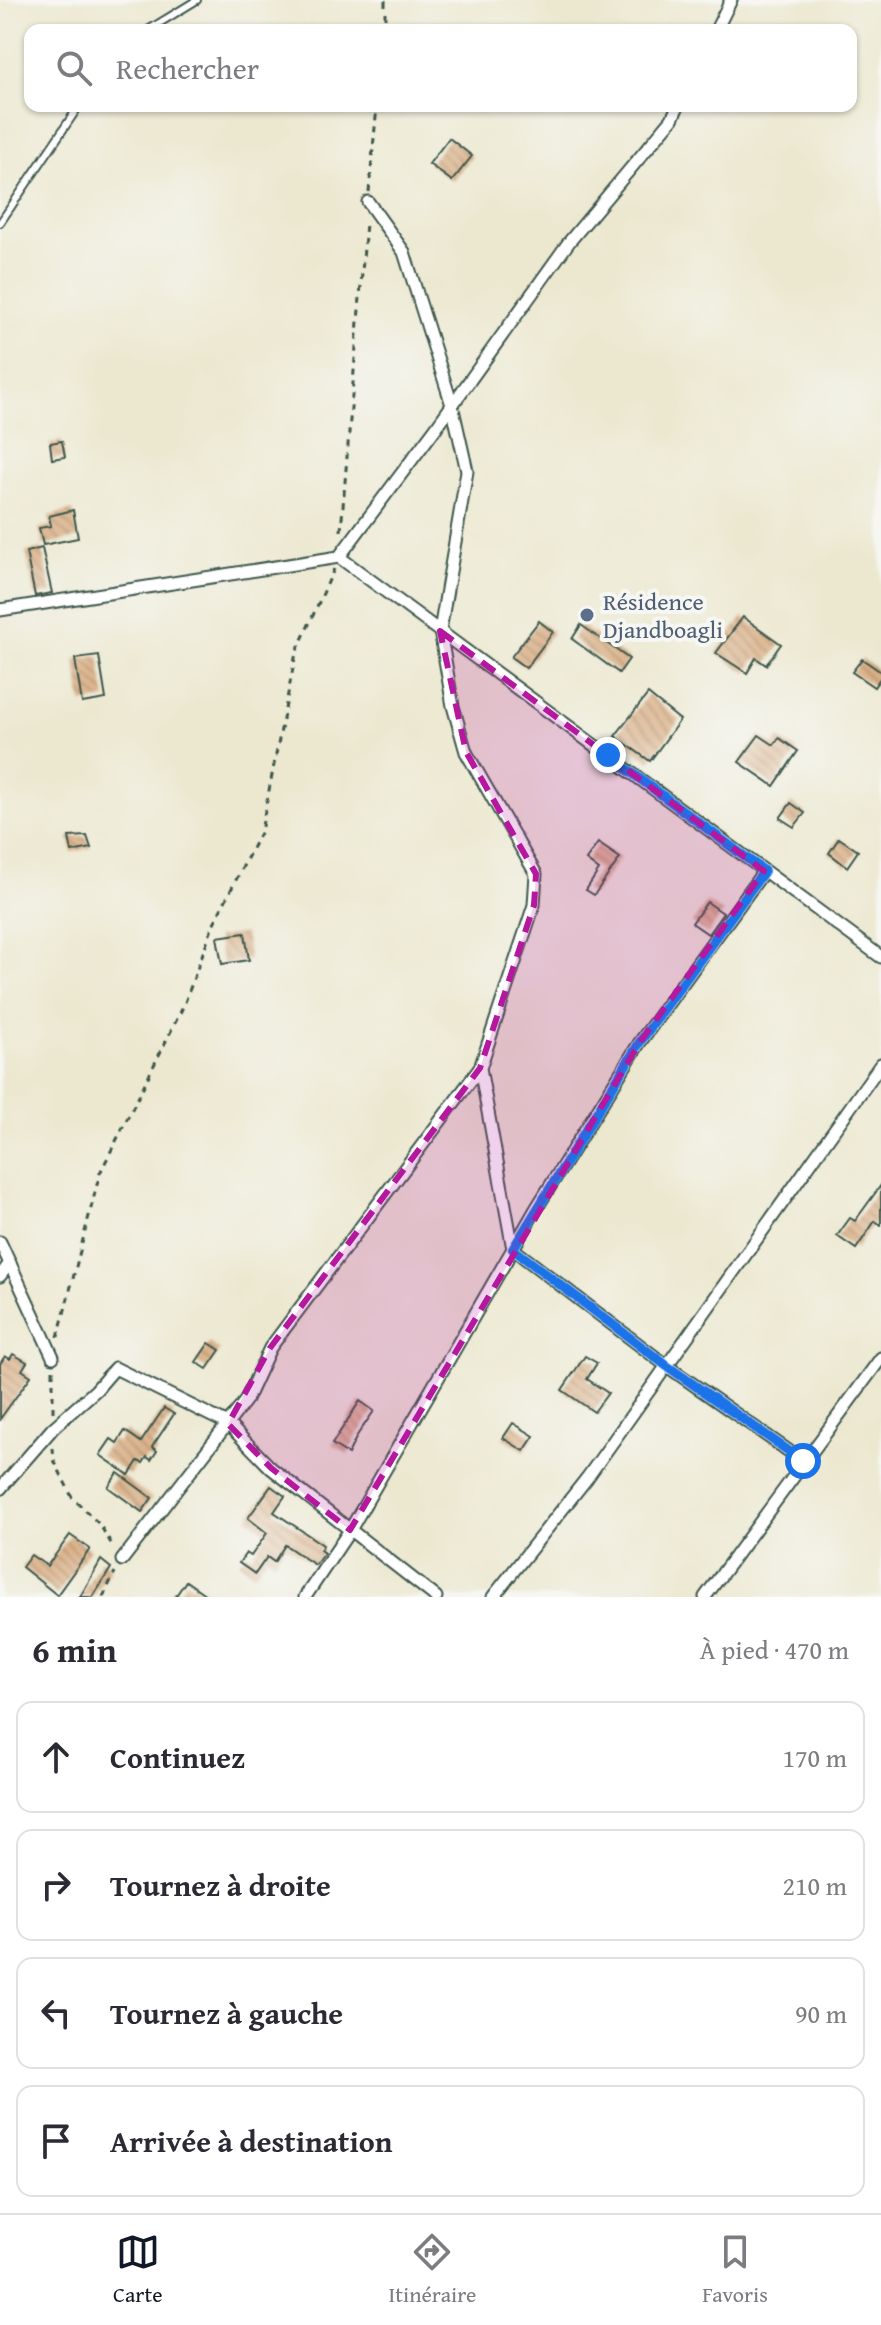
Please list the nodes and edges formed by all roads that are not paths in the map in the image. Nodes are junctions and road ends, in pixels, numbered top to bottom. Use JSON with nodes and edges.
{"nodes":[{"id":1,"x":197,"y":0,"type":"edge"},
{"id":2,"x":731,"y":0,"type":"edge"},
{"id":3,"x":158,"y":24,"type":"edge"},
{"id":4,"x":719,"y":24,"type":"edge"},
{"id":5,"x":75,"y":112,"type":"edge"},
{"id":6,"x":675,"y":112,"type":"edge"},
{"id":7,"x":368,"y":202,"type":"road end"},
{"id":8,"x":0,"y":223,"type":"edge"},
{"id":9,"x":452,"y":405,"type":"junction"},
{"id":10,"x":339,"y":557,"type":"junction"},
{"id":11,"x":0,"y":610,"type":"edge"},
{"id":12,"x":440,"y":631,"type":"junction"},
{"id":13,"x":764,"y":871,"type":"junction"},
{"id":14,"x":881,"y":957,"type":"edge"},
{"id":15,"x":881,"y":1064,"type":"edge"},
{"id":16,"x":480,"y":1068,"type":"junction"},
{"id":17,"x":0,"y":1242,"type":"edge"},
{"id":18,"x":513,"y":1249,"type":"junction"},
{"id":19,"x":10,"y":1263,"type":"junction"},
{"id":20,"x":0,"y":1276,"type":"edge"},
{"id":21,"x":53,"y":1357,"type":"road end"},
{"id":22,"x":881,"y":1358,"type":"edge"},
{"id":23,"x":667,"y":1366,"type":"junction"},
{"id":24,"x":228,"y":1424,"type":"junction"},
{"id":25,"x":803,"y":1461,"type":"junction"},
{"id":26,"x":0,"y":1489,"type":"edge"},
{"id":27,"x":350,"y":1530,"type":"junction"},
{"id":28,"x":122,"y":1560,"type":"road end"},
{"id":29,"x":305,"y":1597,"type":"edge"},
{"id":30,"x":436,"y":1597,"type":"edge"},
{"id":31,"x":493,"y":1597,"type":"edge"},
{"id":32,"x":705,"y":1597,"type":"edge"}],
"edges":[{"from":1,"to":3,"type":"lane"},
{"from":2,"to":4,"type":"street"},
{"from":5,"to":8,"type":"lane"},
{"from":6,"to":9,"type":"street"},
{"from":7,"to":9,"type":"street"},
{"from":9,"to":10,"type":"street"},
{"from":9,"to":12,"type":"street"},
{"from":10,"to":11,"type":"street"},
{"from":10,"to":12,"type":"street"},
{"from":12,"to":13,"type":"street"},
{"from":12,"to":16,"type":"street"},
{"from":13,"to":14,"type":"street"},
{"from":13,"to":18,"type":"street"},
{"from":15,"to":23,"type":"street"},
{"from":16,"to":18,"type":"street"},
{"from":16,"to":24,"type":"street"},
{"from":17,"to":19,"type":"street"},
{"from":18,"to":23,"type":"street"},
{"from":18,"to":27,"type":"street"},
{"from":19,"to":20,"type":"street"},
{"from":19,"to":21,"type":"street"},
{"from":22,"to":25,"type":"street"},
{"from":23,"to":25,"type":"street"},
{"from":23,"to":31,"type":"street"},
{"from":24,"to":26,"type":"street"},
{"from":24,"to":27,"type":"street"},
{"from":24,"to":28,"type":"street"},
{"from":25,"to":32,"type":"street"},
{"from":27,"to":29,"type":"street"},
{"from":27,"to":30,"type":"street"}]}
